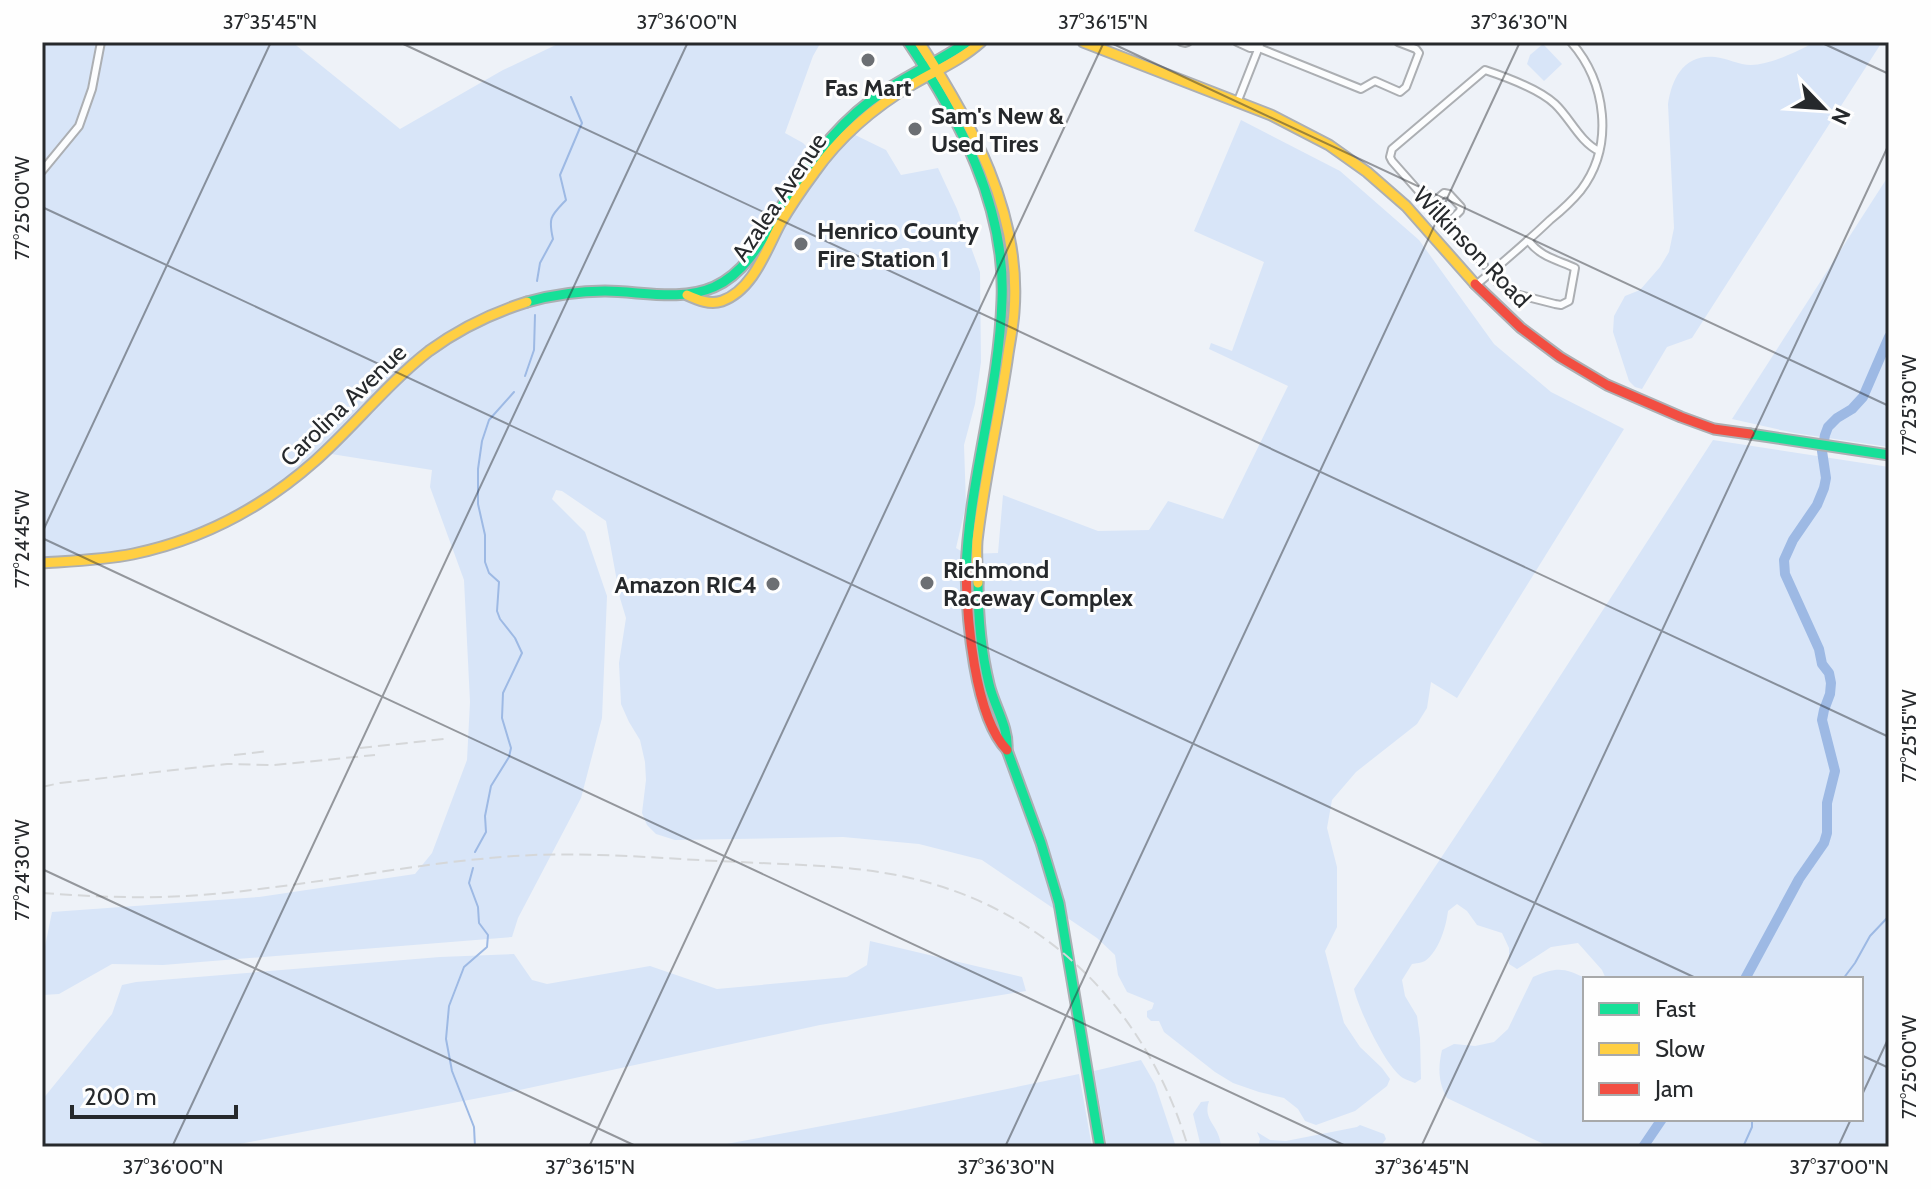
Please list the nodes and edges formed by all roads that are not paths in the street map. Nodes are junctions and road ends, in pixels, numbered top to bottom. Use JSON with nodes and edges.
{"nodes":[{"id":1,"x":101,"y":42,"type":"edge"},
{"id":2,"x":908,"y":42,"type":"edge"},
{"id":3,"x":919,"y":42,"type":"edge"},
{"id":4,"x":967,"y":42,"type":"edge"},
{"id":5,"x":981,"y":42,"type":"edge"},
{"id":6,"x":1083,"y":42,"type":"edge"},
{"id":7,"x":1181,"y":42,"type":"edge"},
{"id":8,"x":1188,"y":42,"type":"edge"},
{"id":9,"x":1237,"y":42,"type":"edge"},
{"id":10,"x":1398,"y":42,"type":"edge"},
{"id":11,"x":1571,"y":42,"type":"edge"},
{"id":12,"x":1260,"y":45,"type":"edge"},
{"id":13,"x":931,"y":69,"type":"junction"},
{"id":14,"x":1237,"y":103,"type":"junction"},
{"id":15,"x":1599,"y":151,"type":"junction"},
{"id":16,"x":42,"y":171,"type":"edge"},
{"id":17,"x":1431,"y":204,"type":"junction"},
{"id":18,"x":1448,"y":223,"type":"junction"},
{"id":19,"x":1528,"y":240,"type":"junction"},
{"id":20,"x":1484,"y":265,"type":"dead end"},
{"id":21,"x":1498,"y":283,"type":"dead end"},
{"id":22,"x":1476,"y":285,"type":"junction"},
{"id":23,"x":687,"y":295,"type":"junction"},
{"id":24,"x":531,"y":301,"type":"joint"},
{"id":25,"x":1889,"y":455,"type":"edge"},
{"id":26,"x":42,"y":563,"type":"edge"},
{"id":27,"x":1100,"y":1147,"type":"edge"}],
"edges":[{"from":1,"to":16,"type":"street"},
{"from":2,"to":13,"type":"main road"},
{"from":3,"to":13,"type":"main road"},
{"from":4,"to":13,"type":"main road","name":"Azalea Avenue"},
{"from":5,"to":13,"type":"main road","name":"Azalea Avenue"},
{"from":6,"to":14,"type":"main road","name":"Wilkinson Road"},
{"from":7,"to":8,"type":"street"},
{"from":9,"to":12,"type":"street"},
{"from":10,"to":12,"type":"street"},
{"from":11,"to":15,"type":"street"},
{"from":12,"to":14,"type":"street"},
{"from":13,"to":23,"type":"main road","name":"Azalea Avenue"},
{"from":13,"to":23,"type":"main road","name":"Azalea Avenue"},
{"from":13,"to":27,"type":"main road"},
{"from":14,"to":22,"type":"main road","name":"Wilkinson Road"},
{"from":15,"to":17,"type":"street"},
{"from":15,"to":19,"type":"street"},
{"from":17,"to":18,"type":"street"},
{"from":17,"to":18,"type":"street"},
{"from":18,"to":20,"type":"street"},
{"from":19,"to":21,"type":"street"},
{"from":19,"to":22,"type":"street"},
{"from":22,"to":25,"type":"main road","name":"Wilkinson Road"},
{"from":23,"to":24,"type":"main road","name":"Azalea Avenue"},
{"from":24,"to":26,"type":"main road","name":"Carolina Avenue"}]}
